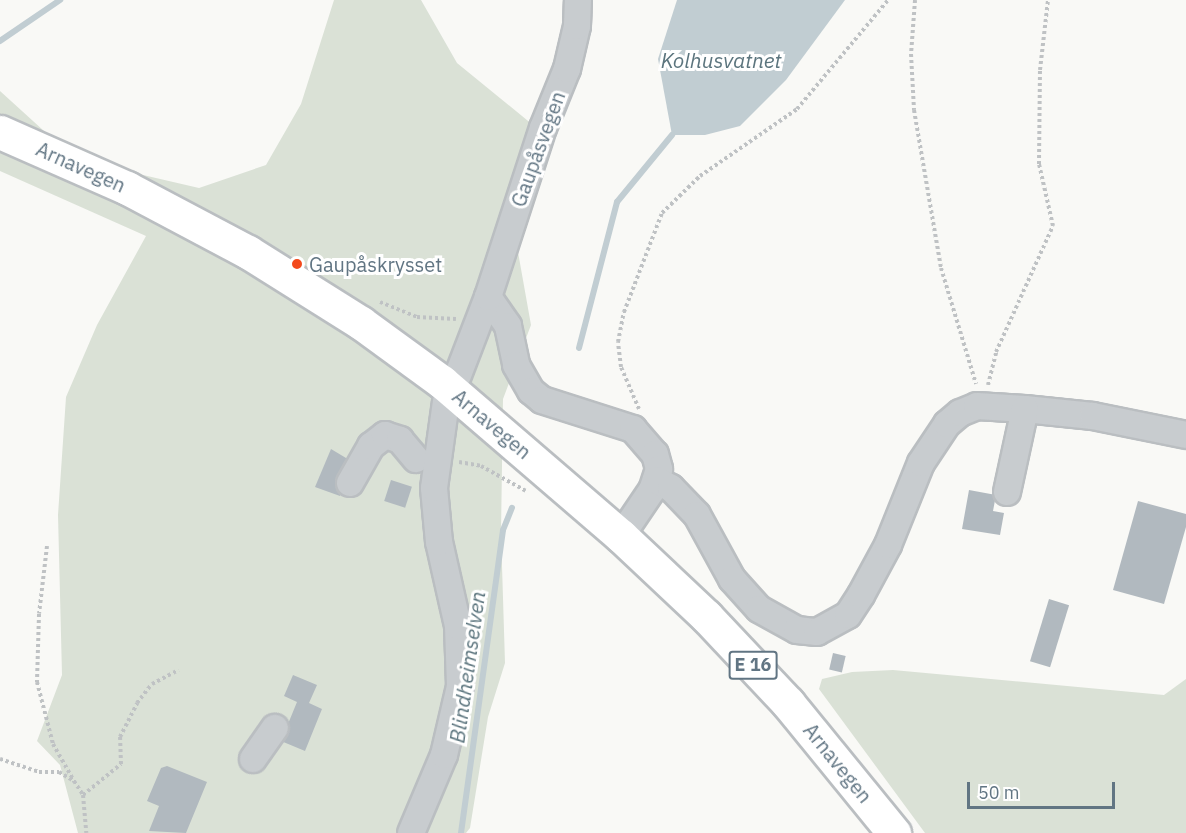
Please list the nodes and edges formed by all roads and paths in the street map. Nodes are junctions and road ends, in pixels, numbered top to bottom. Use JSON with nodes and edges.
{"nodes":[{"id":1,"x":578,"y":0,"type":"edge"},
{"id":2,"x":888,"y":0,"type":"edge"},
{"id":3,"x":915,"y":0,"type":"edge"},
{"id":4,"x":1048,"y":0,"type":"edge"},
{"id":5,"x":0,"y":132,"type":"edge"},
{"id":6,"x":380,"y":302,"type":"dead end"},
{"id":7,"x":485,"y":304,"type":"junction"},
{"id":8,"x":458,"y":375,"type":"dead end"},
{"id":9,"x":446,"y":402,"type":"dead end"},
{"id":10,"x":983,"y":406,"type":"junction"},
{"id":11,"x":1025,"y":409,"type":"junction"},
{"id":12,"x":633,"y":429,"type":"junction"},
{"id":13,"x":1186,"y":435,"type":"edge"},
{"id":14,"x":418,"y":466,"type":"junction"},
{"id":15,"x":656,"y":480,"type":"junction"},
{"id":16,"x":350,"y":483,"type":"dead end"},
{"id":17,"x":1007,"y":492,"type":"dead end"},
{"id":18,"x":537,"y":497,"type":"dead end"},
{"id":19,"x":621,"y":536,"type":"junction"},
{"id":20,"x":48,"y":546,"type":"dead end"},
{"id":21,"x":178,"y":670,"type":"dead end"},
{"id":22,"x":274,"y":728,"type":"dead end"},
{"id":23,"x":0,"y":759,"type":"edge"},
{"id":24,"x":253,"y":759,"type":"dead end"},
{"id":25,"x":75,"y":781,"type":"junction"},
{"id":26,"x":83,"y":795,"type":"junction"},
{"id":27,"x":87,"y":833,"type":"edge"},
{"id":28,"x":411,"y":833,"type":"edge"},
{"id":29,"x":894,"y":833,"type":"edge"}],
"edges":[{"from":1,"to":7,"type":"street","name":"Gaupåsvegen"},
{"from":2,"to":12,"type":"path"},
{"from":3,"to":10,"type":"path"},
{"from":4,"to":10,"type":"path"},
{"from":5,"to":19,"type":"highway","name":"Arnavegen","number":"E 16"},
{"from":6,"to":7,"type":"path"},
{"from":7,"to":8,"type":"street","name":"Gaupåsvegen"},
{"from":7,"to":12,"type":"street"},
{"from":9,"to":14,"type":"street"},
{"from":10,"to":11,"type":"street"},
{"from":10,"to":15,"type":"street"},
{"from":11,"to":13,"type":"street"},
{"from":11,"to":17,"type":"street"},
{"from":12,"to":15,"type":"street"},
{"from":14,"to":16,"type":"street"},
{"from":14,"to":18,"type":"path"},
{"from":14,"to":28,"type":"street"},
{"from":15,"to":19,"type":"street"},
{"from":19,"to":29,"type":"highway","name":"Arnavegen","number":"E 16"},
{"from":20,"to":25,"type":"path"},
{"from":21,"to":26,"type":"path"},
{"from":22,"to":24,"type":"street"},
{"from":23,"to":25,"type":"path"},
{"from":25,"to":26,"type":"path"},
{"from":26,"to":27,"type":"path"}]}
